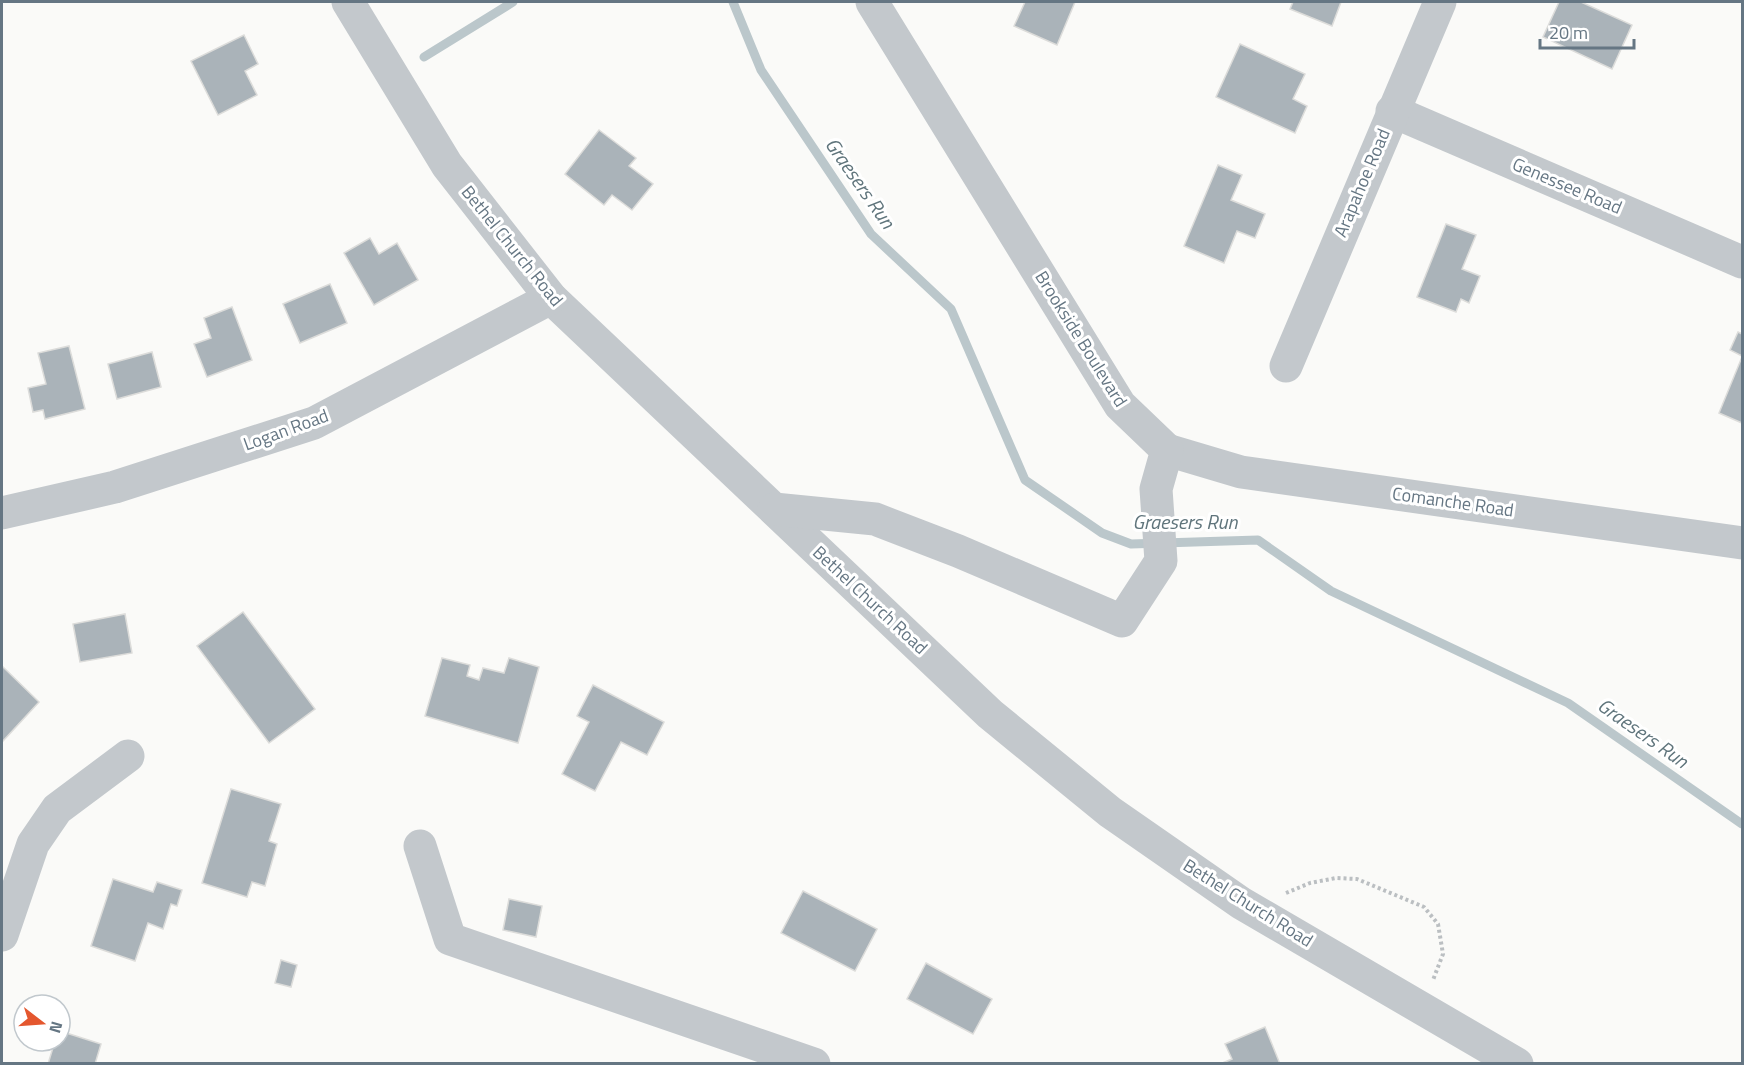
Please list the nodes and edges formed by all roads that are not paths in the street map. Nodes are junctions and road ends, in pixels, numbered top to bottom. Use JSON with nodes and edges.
{"nodes":[{"id":1,"x":348,"y":2,"type":"edge"},
{"id":2,"x":1440,"y":2,"type":"edge"},
{"id":3,"x":879,"y":5,"type":"edge"},
{"id":4,"x":1392,"y":111,"type":"junction"},
{"id":5,"x":1743,"y":262,"type":"edge"},
{"id":6,"x":551,"y":298,"type":"junction"},
{"id":7,"x":1286,"y":366,"type":"dead end"},
{"id":8,"x":1167,"y":450,"type":"junction"},
{"id":9,"x":774,"y":509,"type":"junction"},
{"id":10,"x":2,"y":513,"type":"edge"},
{"id":11,"x":1743,"y":543,"type":"edge"},
{"id":12,"x":128,"y":756,"type":"dead end"},
{"id":13,"x":420,"y":846,"type":"dead end"},
{"id":14,"x":2,"y":935,"type":"edge"},
{"id":15,"x":814,"y":1064,"type":"edge"},
{"id":16,"x":1517,"y":1064,"type":"edge"}],
"edges":[{"from":1,"to":6,"type":"street","name":"Bethel Church Road"},
{"from":2,"to":4,"type":"street","name":"Arapahoe Road"},
{"from":3,"to":8,"type":"street","name":"Brookside Boulevard"},
{"from":4,"to":5,"type":"street","name":"Genessee Road"},
{"from":4,"to":7,"type":"street","name":"Arapahoe Road"},
{"from":6,"to":9,"type":"street","name":"Bethel Church Road"},
{"from":6,"to":10,"type":"street","name":"Logan Road"},
{"from":8,"to":9,"type":"street"},
{"from":8,"to":11,"type":"street","name":"Comanche Road"},
{"from":9,"to":16,"type":"street","name":"Bethel Church Road"},
{"from":12,"to":14,"type":"street"},
{"from":13,"to":15,"type":"street"}]}
